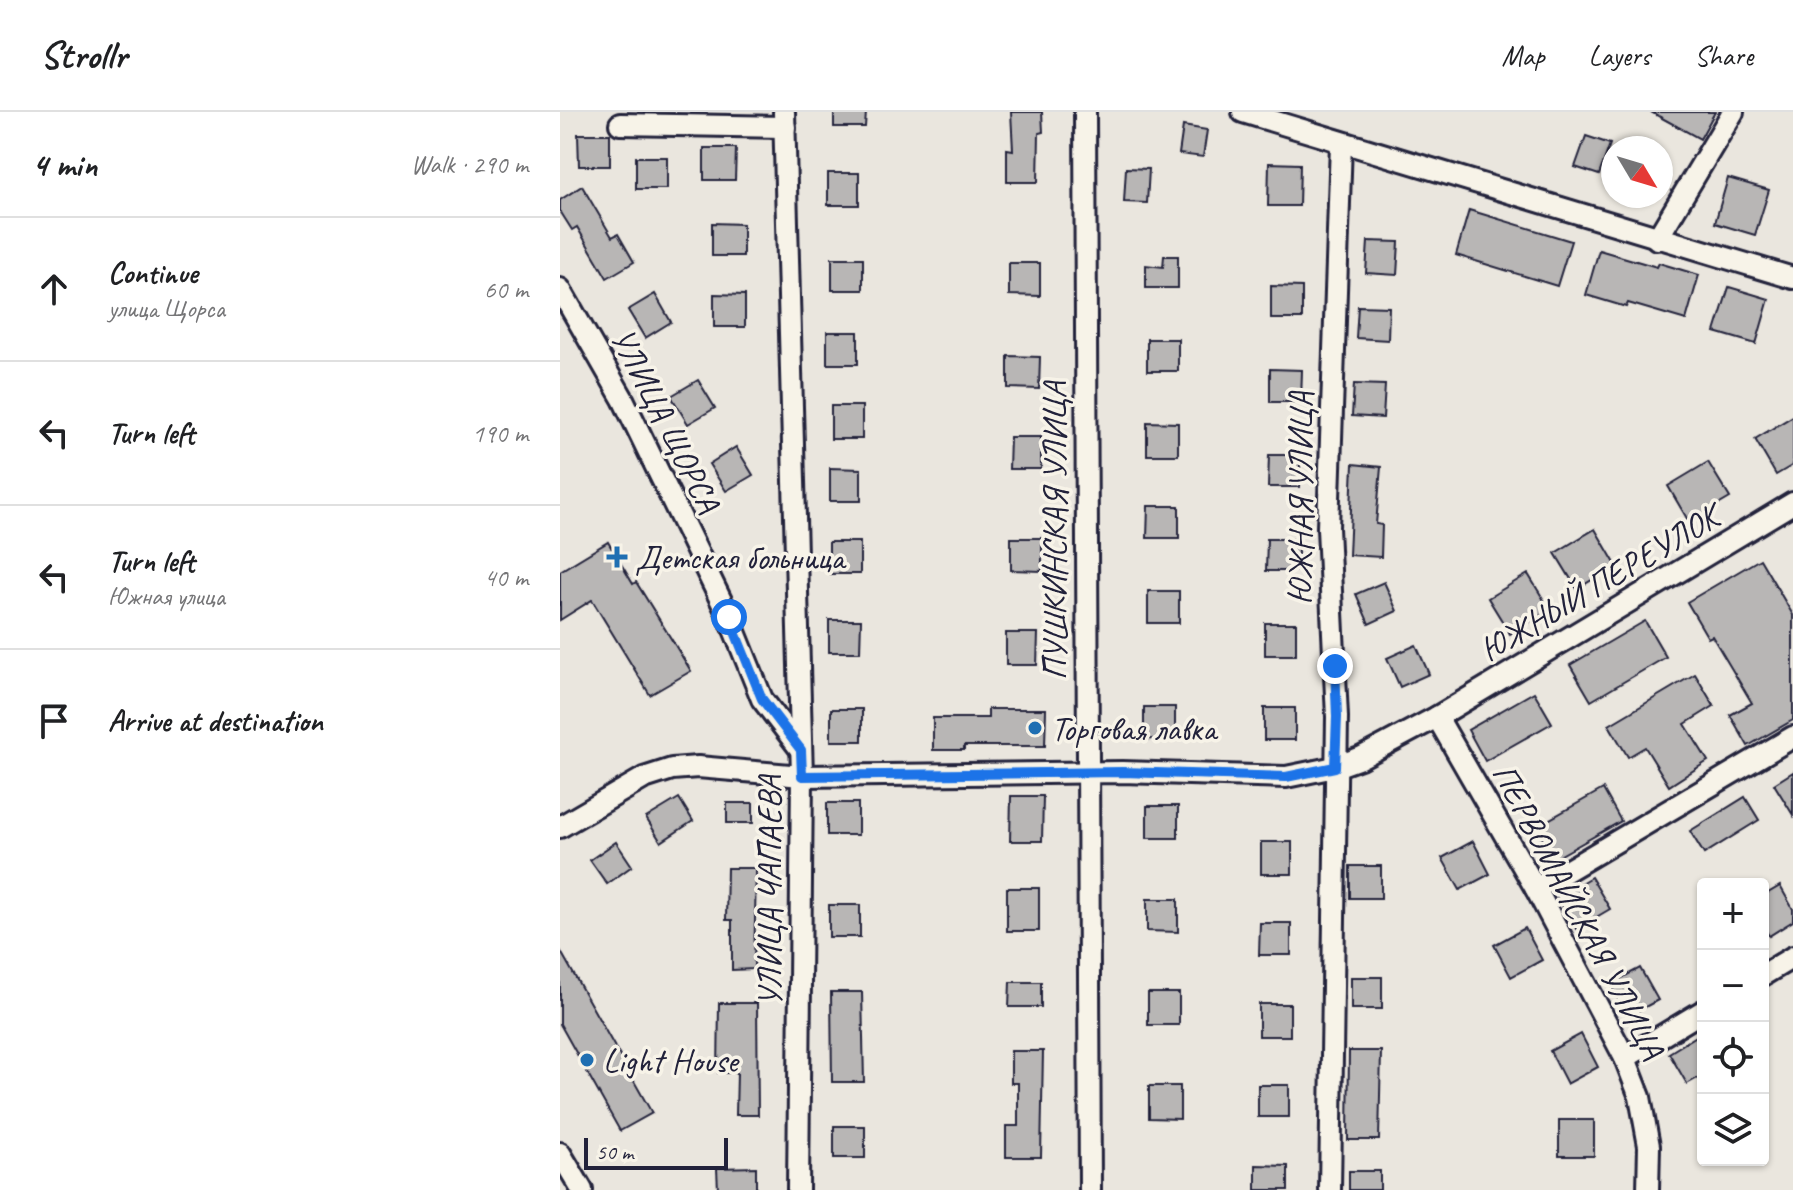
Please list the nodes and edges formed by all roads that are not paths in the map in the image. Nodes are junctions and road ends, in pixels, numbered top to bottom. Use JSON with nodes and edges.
{"nodes":[{"id":1,"x":1085,"y":112,"type":"edge"},
{"id":2,"x":1243,"y":112,"type":"edge"},
{"id":3,"x":1733,"y":112,"type":"edge"},
{"id":4,"x":784,"y":120,"type":"edge"},
{"id":5,"x":620,"y":124,"type":"dead end"},
{"id":6,"x":1341,"y":143,"type":"junction"},
{"id":7,"x":1657,"y":239,"type":"junction"},
{"id":8,"x":1793,"y":278,"type":"edge"},
{"id":9,"x":560,"y":289,"type":"edge"},
{"id":10,"x":1793,"y":503,"type":"edge"},
{"id":11,"x":1437,"y":717,"type":"junction"},
{"id":12,"x":1793,"y":737,"type":"edge"},
{"id":13,"x":801,"y":750,"type":"junction"},
{"id":14,"x":1335,"y":767,"type":"junction"},
{"id":15,"x":1087,"y":773,"type":"junction"},
{"id":16,"x":802,"y":776,"type":"junction"},
{"id":17,"x":560,"y":827,"type":"edge"},
{"id":18,"x":1536,"y":889,"type":"junction"},
{"id":19,"x":1793,"y":957,"type":"edge"},
{"id":20,"x":1769,"y":971,"type":"edge"},
{"id":21,"x":1697,"y":1015,"type":"edge"},
{"id":22,"x":1625,"y":1058,"type":"junction"},
{"id":23,"x":560,"y":1153,"type":"edge"},
{"id":24,"x":582,"y":1190,"type":"edge"},
{"id":25,"x":798,"y":1190,"type":"edge"},
{"id":26,"x":1090,"y":1190,"type":"edge"},
{"id":27,"x":1330,"y":1190,"type":"edge"},
{"id":28,"x":1648,"y":1190,"type":"edge"}],
"edges":[{"from":1,"to":15,"type":"street","name":"ПУШКИНСКАЯ УЛИЦА"},
{"from":2,"to":6,"type":"street"},
{"from":3,"to":7,"type":"street"},
{"from":4,"to":5,"type":"street"},
{"from":4,"to":13,"type":"street","name":"УЛИЦА ЧАПАЕВА"},
{"from":6,"to":7,"type":"street"},
{"from":6,"to":14,"type":"street","name":"ЮЖНАЯ УЛИЦА"},
{"from":7,"to":8,"type":"street"},
{"from":9,"to":13,"type":"street","name":"УЛИЦА ЩОРСА"},
{"from":10,"to":11,"type":"street","name":"ЮЖНЫЙ ПЕРЕУЛОК"},
{"from":11,"to":14,"type":"street","name":"ЮЖНЫЙ ПЕРЕУЛОК"},
{"from":11,"to":18,"type":"street","name":"ПЕРВОМАЙСКАЯ УЛИЦА"},
{"from":12,"to":18,"type":"street"},
{"from":13,"to":16,"type":"street","name":"УЛИЦА ЧАПАЕВА"},
{"from":14,"to":15,"type":"street","name":"ЮЖНЫЙ ПЕРЕУЛОК"},
{"from":14,"to":27,"type":"street","name":"ЮЖНАЯ УЛИЦА"},
{"from":15,"to":16,"type":"street","name":"ЮЖНЫЙ ПЕРЕУЛОК"},
{"from":15,"to":26,"type":"street","name":"ПУШКИНСКАЯ УЛИЦА"},
{"from":16,"to":17,"type":"street","name":"ЮЖНЫЙ ПЕРЕУЛОК"},
{"from":16,"to":25,"type":"street","name":"УЛИЦА ЧАПАЕВА"},
{"from":18,"to":22,"type":"street","name":"ПЕРВОМАЙСКАЯ УЛИЦА"},
{"from":19,"to":20,"type":"street"},
{"from":21,"to":22,"type":"street"},
{"from":22,"to":28,"type":"street","name":"ПЕРВОМАЙСКАЯ УЛИЦА"},
{"from":23,"to":24,"type":"street"}]}
